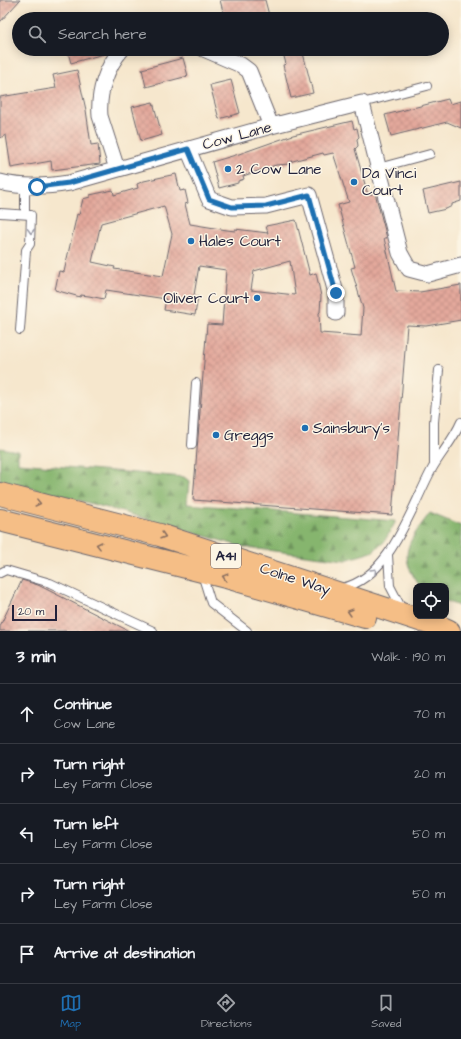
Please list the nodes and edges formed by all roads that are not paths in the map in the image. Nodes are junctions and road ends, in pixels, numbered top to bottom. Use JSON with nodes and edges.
{"nodes":[{"id":1,"x":117,"y":56,"type":"edge"},
{"id":2,"x":220,"y":56,"type":"edge"},
{"id":3,"x":427,"y":86,"type":"dead end"},
{"id":4,"x":362,"y":103,"type":"junction"},
{"id":5,"x":271,"y":126,"type":"junction"},
{"id":6,"x":188,"y":149,"type":"junction"},
{"id":7,"x":430,"y":154,"type":"dead end"},
{"id":8,"x":378,"y":168,"type":"junction"},
{"id":9,"x":117,"y":169,"type":"junction"},
{"id":10,"x":0,"y":182,"type":"edge"},
{"id":11,"x":25,"y":187,"type":"junction"},
{"id":12,"x":0,"y":213,"type":"edge"},
{"id":13,"x":25,"y":214,"type":"junction"},
{"id":14,"x":461,"y":265,"type":"edge"},
{"id":15,"x":336,"y":313,"type":"dead end"},
{"id":16,"x":20,"y":330,"type":"dead end"},
{"id":17,"x":440,"y":370,"type":"dead end"},
{"id":18,"x":196,"y":383,"type":"dead end"},
{"id":19,"x":461,"y":422,"type":"edge"},
{"id":20,"x":192,"y":444,"type":"dead end"},
{"id":21,"x":434,"y":466,"type":"junction"},
{"id":22,"x":0,"y":494,"type":"edge"},
{"id":23,"x":0,"y":520,"type":"edge"},
{"id":24,"x":388,"y":555,"type":"junction"},
{"id":25,"x":202,"y":571,"type":"junction"},
{"id":26,"x":0,"y":573,"type":"edge"},
{"id":27,"x":329,"y":590,"type":"junction"},
{"id":28,"x":412,"y":624,"type":"edge"},
{"id":29,"x":153,"y":631,"type":"edge"},
{"id":30,"x":247,"y":631,"type":"edge"},
{"id":31,"x":449,"y":631,"type":"edge"}],
"edges":[{"from":1,"to":9,"type":"street"},
{"from":2,"to":5,"type":"street"},
{"from":3,"to":4,"type":"lane","name":"Cow Lane"},
{"from":4,"to":5,"type":"street","name":"Cow Lane"},
{"from":4,"to":8,"type":"street"},
{"from":5,"to":6,"type":"street","name":"Cow Lane"},
{"from":6,"to":9,"type":"street","name":"Cow Lane"},
{"from":6,"to":15,"type":"street"},
{"from":7,"to":8,"type":"lane"},
{"from":8,"to":14,"type":"street"},
{"from":9,"to":11,"type":"street","name":"Cow Lane"},
{"from":10,"to":11,"type":"street","name":"Cow Lane"},
{"from":11,"to":13,"type":"lane"},
{"from":12,"to":13,"type":"lane"},
{"from":13,"to":16,"type":"lane","one_way":true},
{"from":17,"to":21,"type":"lane"},
{"from":18,"to":20,"type":"lane"},
{"from":19,"to":21,"type":"lane"},
{"from":21,"to":24,"type":"lane"},
{"from":22,"to":27,"type":"highway","name":"Colne Way","number":"A41","one_way":true},
{"from":25,"to":23,"type":"highway","name":"Colne Way","number":"A41","one_way":true},
{"from":27,"to":24,"type":"lane","one_way":true},
{"from":24,"to":28,"type":"lane"},
{"from":28,"to":25,"type":"highway","name":"Colne Way","number":"A41","one_way":true},
{"from":25,"to":30,"type":"lane"},
{"from":26,"to":29,"type":"lane"},
{"from":27,"to":28,"type":"highway","name":"Colne Way","number":"A41"},
{"from":28,"to":31,"type":"highway","name":"Colne Way","number":"A41"}]}
